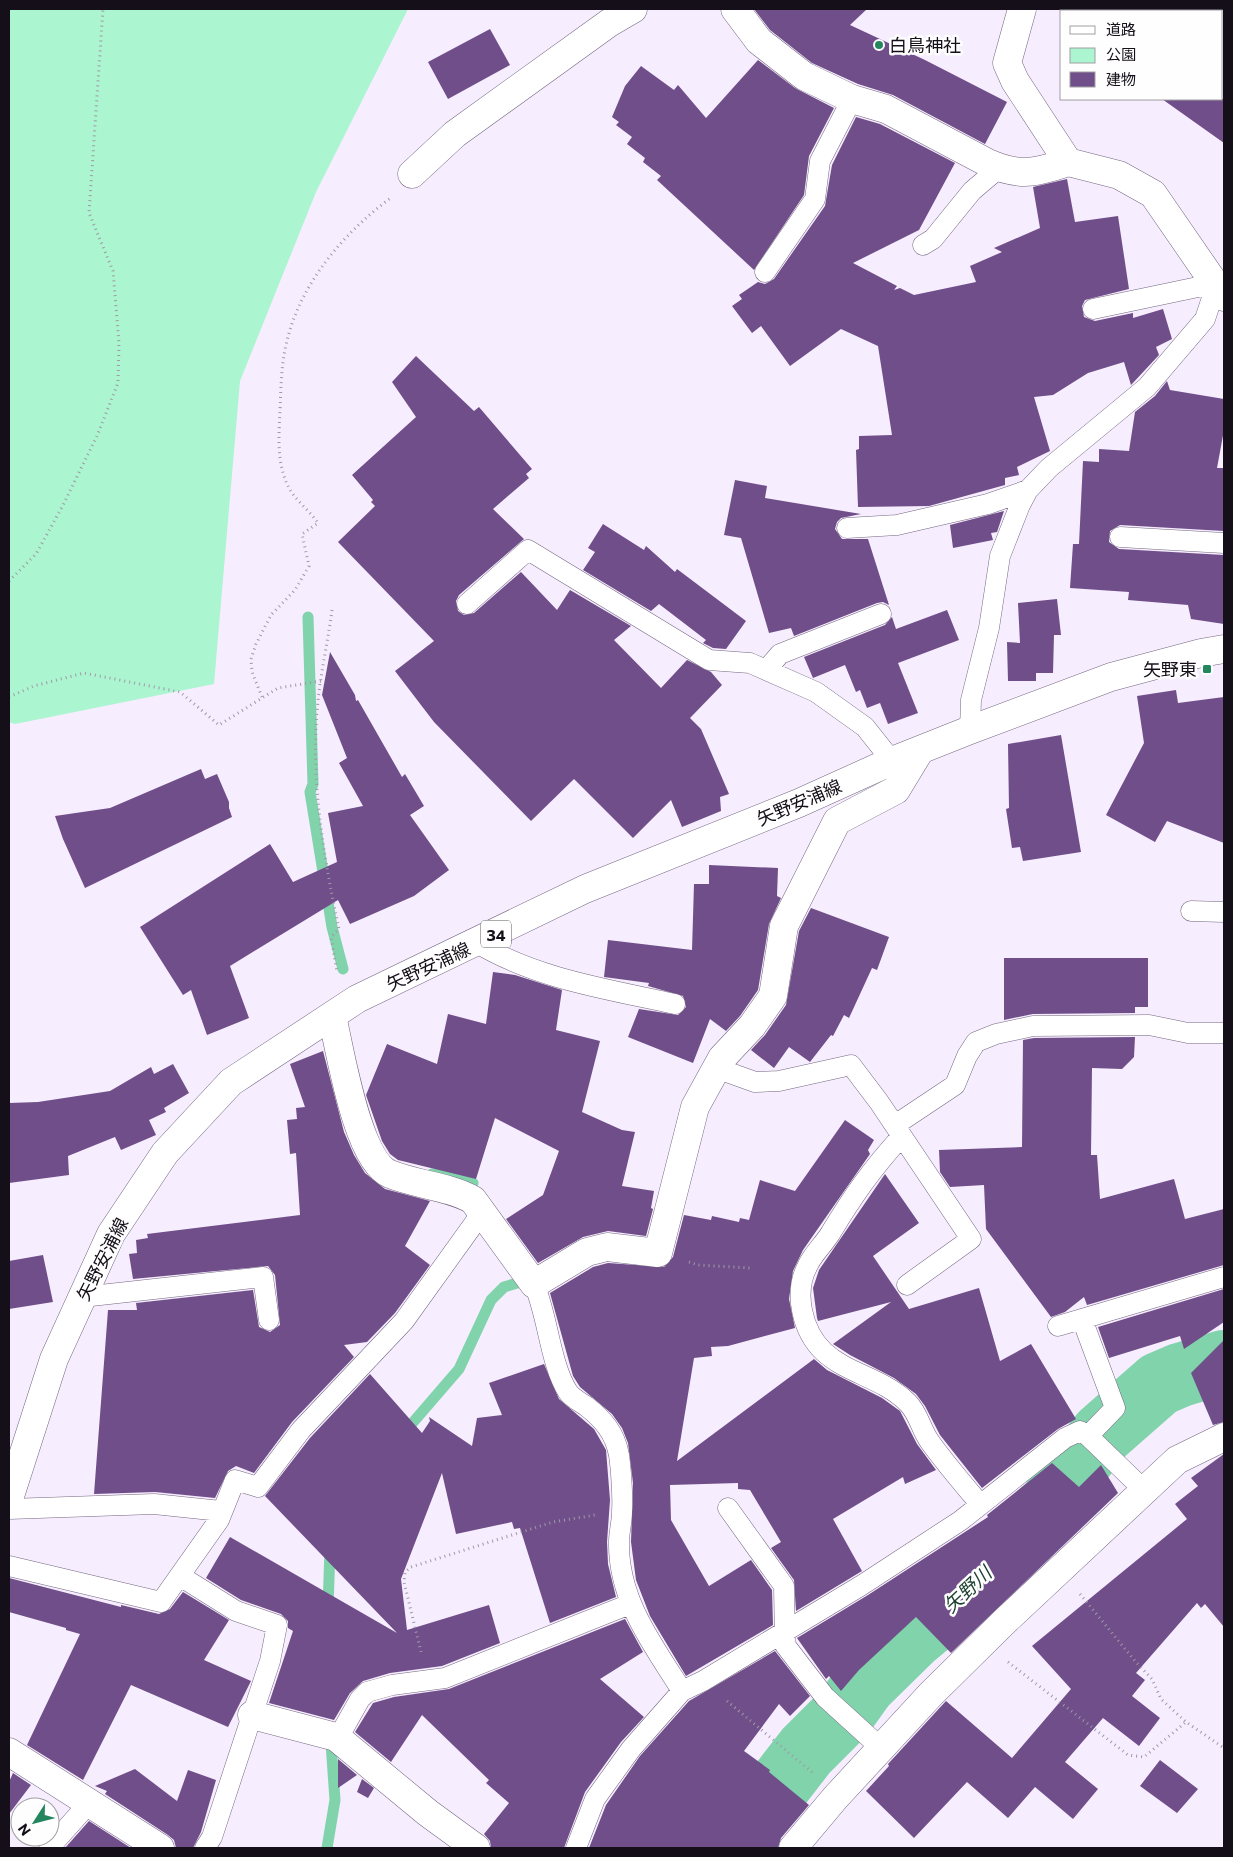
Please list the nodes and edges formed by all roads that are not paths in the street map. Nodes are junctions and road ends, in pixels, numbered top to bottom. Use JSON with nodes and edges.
{"nodes":[{"id":1,"x":633,"y":9,"type":"edge"},
{"id":2,"x":735,"y":9,"type":"edge"},
{"id":3,"x":1022,"y":9,"type":"edge"},
{"id":4,"x":852,"y":99,"type":"junction"},
{"id":5,"x":1068,"y":162,"type":"junction"},
{"id":6,"x":999,"y":168,"type":"junction"},
{"id":7,"x":412,"y":174,"type":"road end"},
{"id":8,"x":923,"y":245,"type":"dead end"},
{"id":9,"x":765,"y":272,"type":"dead end"},
{"id":10,"x":1220,"y":290,"type":"edge"},
{"id":11,"x":1094,"y":309,"type":"dead end"},
{"id":12,"x":1028,"y":490,"type":"junction"},
{"id":13,"x":847,"y":528,"type":"dead end"},
{"id":14,"x":1120,"y":538,"type":"dead end"},
{"id":15,"x":1224,"y":543,"type":"edge"},
{"id":16,"x":467,"y":604,"type":"dead end"},
{"id":17,"x":881,"y":614,"type":"dead end"},
{"id":18,"x":1224,"y":649,"type":"edge"},
{"id":19,"x":766,"y":670,"type":"junction"},
{"id":20,"x":970,"y":730,"type":"junction"},
{"id":21,"x":919,"y":752,"type":"junction"},
{"id":22,"x":892,"y":761,"type":"junction"},
{"id":23,"x":1191,"y":911,"type":"dead end"},
{"id":24,"x":1224,"y":912,"type":"edge"},
{"id":25,"x":476,"y":943,"type":"junction"},
{"id":26,"x":675,"y":1004,"type":"dead end"},
{"id":27,"x":332,"y":1016,"type":"junction"},
{"id":28,"x":1224,"y":1033,"type":"edge"},
{"id":29,"x":716,"y":1068,"type":"junction"},
{"id":30,"x":898,"y":1131,"type":"junction"},
{"id":31,"x":483,"y":1211,"type":"junction"},
{"id":32,"x":1224,"y":1277,"type":"edge"},
{"id":33,"x":534,"y":1284,"type":"junction"},
{"id":34,"x":907,"y":1285,"type":"dead end"},
{"id":35,"x":82,"y":1297,"type":"junction"},
{"id":36,"x":1082,"y":1319,"type":"junction"},
{"id":37,"x":269,"y":1320,"type":"dead end"},
{"id":38,"x":1058,"y":1326,"type":"dead end"},
{"id":39,"x":1089,"y":1437,"type":"junction"},
{"id":40,"x":1224,"y":1437,"type":"edge"},
{"id":41,"x":1144,"y":1490,"type":"junction"},
{"id":42,"x":9,"y":1499,"type":"edge"},
{"id":43,"x":980,"y":1504,"type":"junction"},
{"id":44,"x":728,"y":1508,"type":"dead end"},
{"id":45,"x":9,"y":1509,"type":"edge"},
{"id":46,"x":221,"y":1511,"type":"junction"},
{"id":47,"x":9,"y":1566,"type":"edge"},
{"id":48,"x":180,"y":1576,"type":"junction"},
{"id":49,"x":630,"y":1604,"type":"junction"},
{"id":50,"x":784,"y":1632,"type":"junction"},
{"id":51,"x":682,"y":1691,"type":"junction"},
{"id":52,"x":252,"y":1715,"type":"junction"},
{"id":53,"x":335,"y":1737,"type":"junction"},
{"id":54,"x":882,"y":1748,"type":"junction"},
{"id":55,"x":9,"y":1752,"type":"edge"},
{"id":56,"x":90,"y":1802,"type":"junction"},
{"id":57,"x":49,"y":1848,"type":"edge"},
{"id":58,"x":160,"y":1848,"type":"edge"},
{"id":59,"x":205,"y":1848,"type":"edge"},
{"id":60,"x":476,"y":1848,"type":"edge"},
{"id":61,"x":576,"y":1848,"type":"edge"},
{"id":62,"x":793,"y":1848,"type":"edge"}],
"edges":[{"from":1,"to":7,"type":"street"},
{"from":2,"to":4,"type":"street"},
{"from":3,"to":5,"type":"street"},
{"from":4,"to":6,"type":"street"},
{"from":4,"to":9,"type":"lane"},
{"from":5,"to":6,"type":"street"},
{"from":5,"to":10,"type":"street"},
{"from":6,"to":8,"type":"lane"},
{"from":10,"to":11,"type":"lane"},
{"from":10,"to":12,"type":"lane"},
{"from":12,"to":13,"type":"lane"},
{"from":12,"to":20,"type":"lane"},
{"from":14,"to":15,"type":"lane"},
{"from":16,"to":19,"type":"lane"},
{"from":17,"to":19,"type":"lane"},
{"from":18,"to":20,"type":"street","name":"矢野安浦線","number":"34"},
{"from":19,"to":22,"type":"lane"},
{"from":20,"to":21,"type":"street","name":"矢野安浦線","number":"34"},
{"from":21,"to":22,"type":"street","name":"矢野安浦線","number":"34"},
{"from":21,"to":29,"type":"street"},
{"from":22,"to":25,"type":"street","name":"矢野安浦線","number":"34"},
{"from":23,"to":24,"type":"lane"},
{"from":25,"to":26,"type":"lane"},
{"from":25,"to":27,"type":"street","name":"矢野安浦線","number":"34"},
{"from":27,"to":31,"type":"street"},
{"from":27,"to":35,"type":"street","name":"矢野安浦線","number":"34"},
{"from":28,"to":30,"type":"lane"},
{"from":29,"to":30,"type":"lane"},
{"from":29,"to":33,"type":"street"},
{"from":30,"to":34,"type":"lane"},
{"from":30,"to":43,"type":"lane"},
{"from":31,"to":33,"type":"street"},
{"from":31,"to":46,"type":"lane"},
{"from":32,"to":36,"type":"lane"},
{"from":33,"to":49,"type":"lane"},
{"from":35,"to":37,"type":"lane"},
{"from":35,"to":42,"type":"street","name":"矢野安浦線","number":"34"},
{"from":36,"to":38,"type":"lane"},
{"from":36,"to":39,"type":"lane"},
{"from":39,"to":41,"type":"lane"},
{"from":39,"to":43,"type":"lane"},
{"from":40,"to":41,"type":"street"},
{"from":41,"to":54,"type":"street"},
{"from":43,"to":50,"type":"lane"},
{"from":44,"to":50,"type":"lane"},
{"from":45,"to":46,"type":"lane"},
{"from":46,"to":48,"type":"lane"},
{"from":47,"to":48,"type":"lane"},
{"from":48,"to":52,"type":"lane"},
{"from":49,"to":51,"type":"lane"},
{"from":49,"to":53,"type":"lane"},
{"from":50,"to":51,"type":"lane"},
{"from":50,"to":54,"type":"lane"},
{"from":51,"to":61,"type":"lane"},
{"from":52,"to":53,"type":"street"},
{"from":52,"to":59,"type":"lane"},
{"from":53,"to":60,"type":"street"},
{"from":54,"to":62,"type":"street"},
{"from":55,"to":56,"type":"street"},
{"from":56,"to":57,"type":"lane"},
{"from":56,"to":58,"type":"street"}]}
